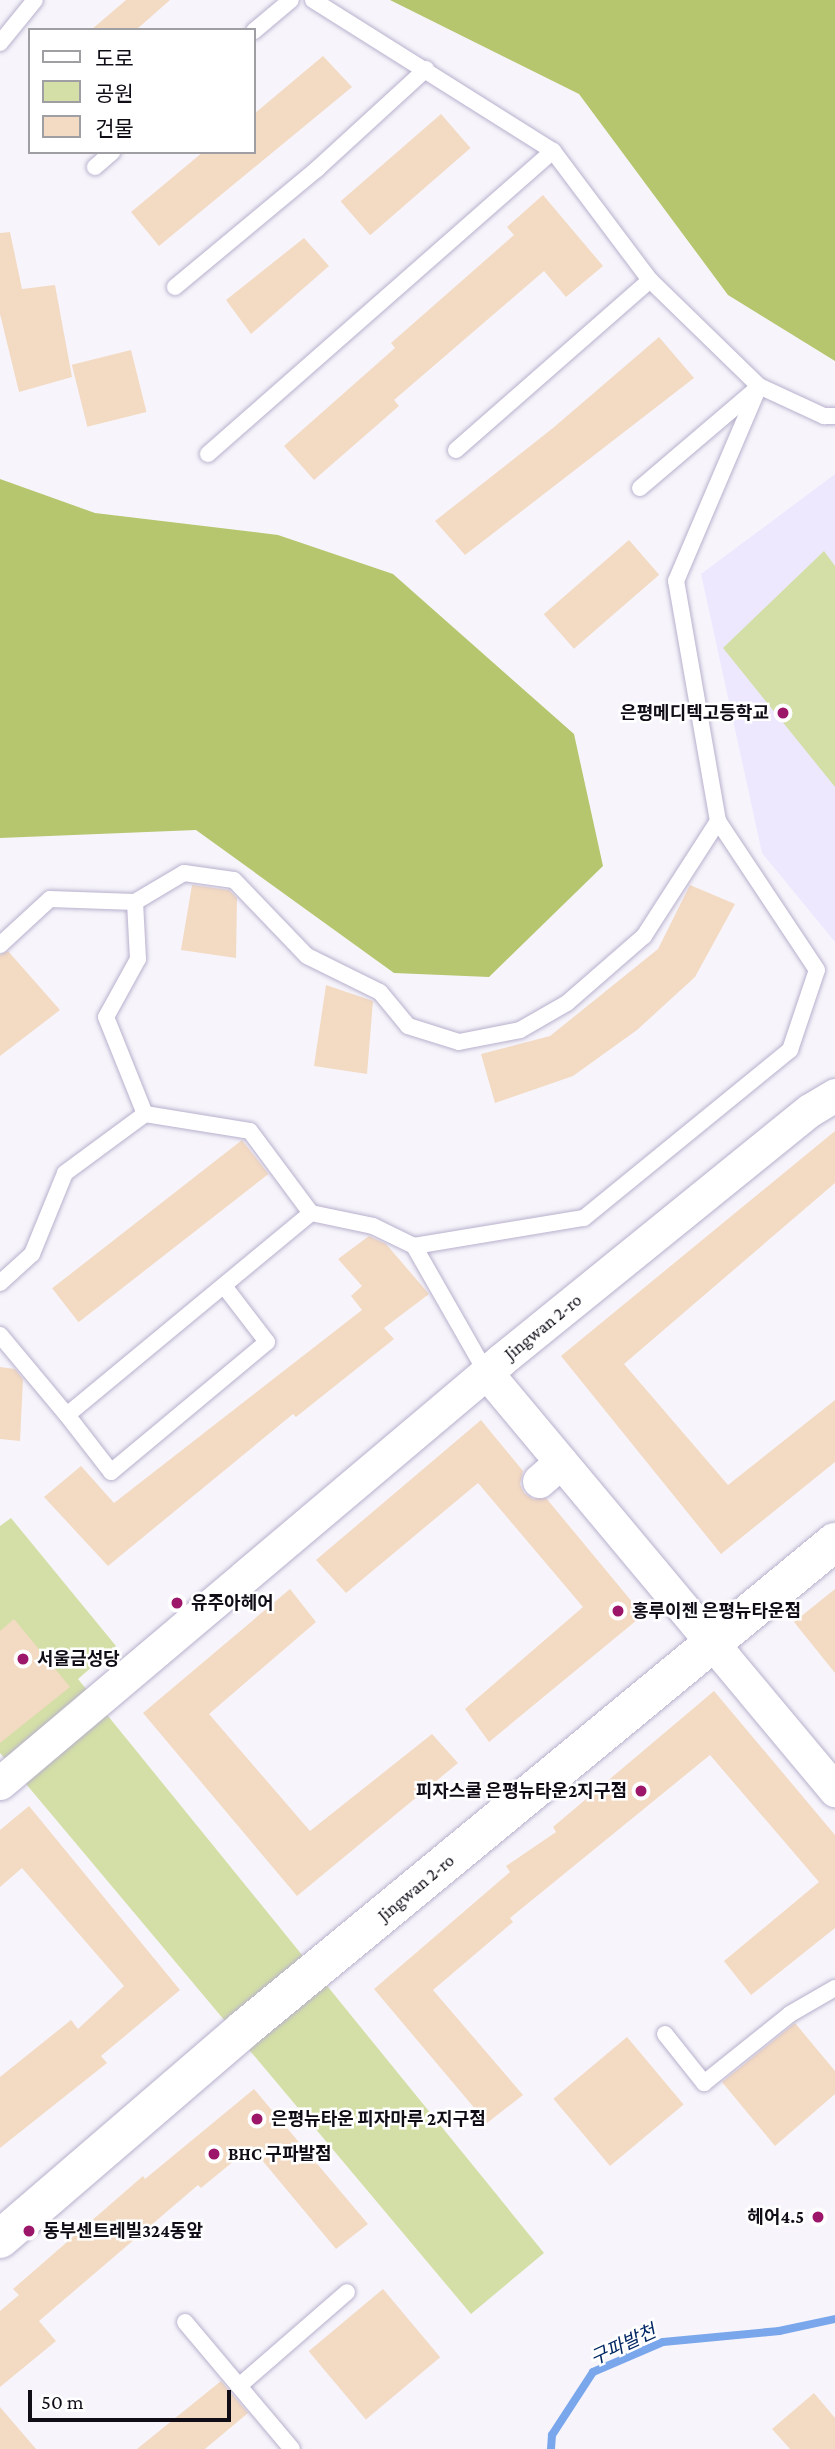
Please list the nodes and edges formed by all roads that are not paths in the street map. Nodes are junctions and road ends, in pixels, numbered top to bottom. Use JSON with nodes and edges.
{"nodes":[{"id":1,"x":35,"y":0,"type":"edge"},
{"id":2,"x":290,"y":0,"type":"edge"},
{"id":3,"x":313,"y":0,"type":"edge"},
{"id":4,"x":256,"y":29,"type":"edge"},
{"id":5,"x":0,"y":43,"type":"edge"},
{"id":6,"x":426,"y":69,"type":"junction"},
{"id":7,"x":553,"y":150,"type":"junction"},
{"id":8,"x":110,"y":154,"type":"edge"},
{"id":9,"x":94,"y":167,"type":"dead end"},
{"id":10,"x":650,"y":280,"type":"junction"},
{"id":11,"x":175,"y":287,"type":"dead end"},
{"id":12,"x":759,"y":386,"type":"junction"},
{"id":13,"x":835,"y":416,"type":"edge"},
{"id":14,"x":456,"y":450,"type":"dead end"},
{"id":15,"x":208,"y":453,"type":"dead end"},
{"id":16,"x":640,"y":488,"type":"dead end"},
{"id":17,"x":718,"y":821,"type":"junction"},
{"id":18,"x":135,"y":902,"type":"junction"},
{"id":19,"x":0,"y":945,"type":"edge"},
{"id":20,"x":835,"y":1095,"type":"edge"},
{"id":21,"x":145,"y":1114,"type":"junction"},
{"id":22,"x":312,"y":1213,"type":"junction"},
{"id":23,"x":414,"y":1245,"type":"junction"},
{"id":24,"x":0,"y":1283,"type":"edge"},
{"id":25,"x":224,"y":1286,"type":"junction"},
{"id":26,"x":0,"y":1335,"type":"edge"},
{"id":27,"x":486,"y":1372,"type":"junction"},
{"id":28,"x":67,"y":1415,"type":"junction"},
{"id":29,"x":835,"y":1542,"type":"edge"},
{"id":30,"x":715,"y":1642,"type":"junction"},
{"id":31,"x":0,"y":1783,"type":"edge"},
{"id":32,"x":835,"y":1790,"type":"edge"},
{"id":33,"x":835,"y":1988,"type":"edge"},
{"id":34,"x":665,"y":2034,"type":"dead end"},
{"id":35,"x":0,"y":2239,"type":"edge"},
{"id":36,"x":347,"y":2292,"type":"dead end"},
{"id":37,"x":185,"y":2322,"type":"dead end"},
{"id":38,"x":239,"y":2386,"type":"junction"},
{"id":39,"x":292,"y":2449,"type":"edge"}],
"edges":[{"from":1,"to":5,"type":"lane"},
{"from":2,"to":4,"type":"lane"},
{"from":3,"to":6,"type":"lane"},
{"from":6,"to":7,"type":"lane"},
{"from":6,"to":11,"type":"lane"},
{"from":7,"to":10,"type":"lane"},
{"from":7,"to":15,"type":"lane"},
{"from":8,"to":9,"type":"lane"},
{"from":10,"to":12,"type":"lane"},
{"from":10,"to":14,"type":"lane"},
{"from":12,"to":13,"type":"lane"},
{"from":12,"to":16,"type":"lane"},
{"from":12,"to":17,"type":"lane"},
{"from":17,"to":18,"type":"lane"},
{"from":17,"to":23,"type":"lane"},
{"from":18,"to":19,"type":"lane"},
{"from":18,"to":21,"type":"lane"},
{"from":20,"to":27,"type":"street","name":"Jingwan 2-ro"},
{"from":21,"to":22,"type":"lane"},
{"from":21,"to":24,"type":"lane"},
{"from":22,"to":23,"type":"lane"},
{"from":22,"to":25,"type":"lane"},
{"from":23,"to":27,"type":"lane"},
{"from":25,"to":28,"type":"lane"},
{"from":25,"to":28,"type":"lane"},
{"from":26,"to":28,"type":"lane"},
{"from":27,"to":30,"type":"street"},
{"from":27,"to":31,"type":"street","name":"Jingwan 2-ro"},
{"from":29,"to":30,"type":"street","name":"Jingwan 2-ro"},
{"from":30,"to":32,"type":"street"},
{"from":30,"to":35,"type":"street","name":"Jingwan 2-ro"},
{"from":33,"to":34,"type":"lane"},
{"from":36,"to":38,"type":"lane"},
{"from":37,"to":38,"type":"lane"},
{"from":38,"to":39,"type":"lane"}]}
